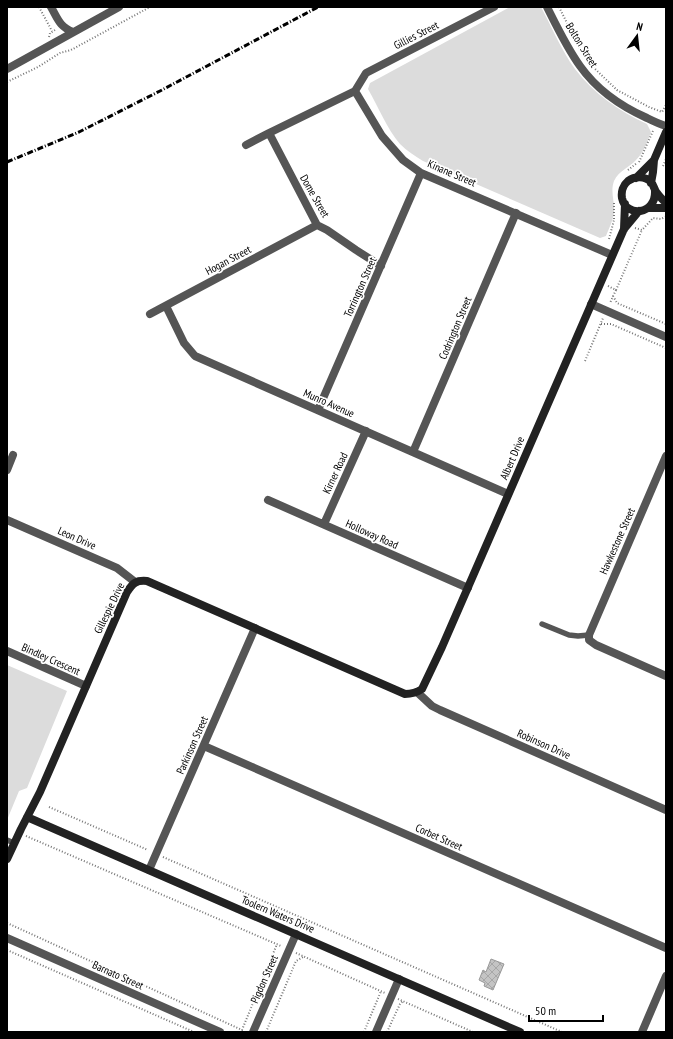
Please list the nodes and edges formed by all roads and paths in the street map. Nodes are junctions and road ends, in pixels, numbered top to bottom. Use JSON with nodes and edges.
{"nodes":[{"id":1,"x":39,"y":7,"type":"edge"},
{"id":2,"x":51,"y":7,"type":"edge"},
{"id":3,"x":119,"y":7,"type":"edge"},
{"id":4,"x":150,"y":7,"type":"edge"},
{"id":5,"x":494,"y":7,"type":"edge"},
{"id":6,"x":547,"y":7,"type":"edge"},
{"id":7,"x":559,"y":7,"type":"edge"},
{"id":8,"x":52,"y":31,"type":"dead end"},
{"id":9,"x":73,"y":32,"type":"junction"},
{"id":10,"x":583,"y":54,"type":"dead end"},
{"id":11,"x":589,"y":62,"type":"dead end"},
{"id":12,"x":7,"y":69,"type":"edge"},
{"id":13,"x":7,"y":82,"type":"edge"},
{"id":14,"x":355,"y":91,"type":"junction"},
{"id":15,"x":666,"y":105,"type":"edge"},
{"id":16,"x":666,"y":126,"type":"edge"},
{"id":17,"x":666,"y":132,"type":"edge"},
{"id":18,"x":269,"y":133,"type":"junction"},
{"id":19,"x":246,"y":145,"type":"dead end"},
{"id":20,"x":654,"y":160,"type":"junction"},
{"id":21,"x":421,"y":173,"type":"junction"},
{"id":22,"x":636,"y":178,"type":"junction"},
{"id":23,"x":651,"y":183,"type":"junction"},
{"id":24,"x":655,"y":191,"type":"junction"},
{"id":25,"x":625,"y":204,"type":"junction"},
{"id":26,"x":666,"y":205,"type":"edge"},
{"id":27,"x":648,"y":208,"type":"junction"},
{"id":28,"x":639,"y":211,"type":"junction"},
{"id":29,"x":516,"y":213,"type":"junction"},
{"id":30,"x":316,"y":225,"type":"junction"},
{"id":31,"x":624,"y":229,"type":"junction"},
{"id":32,"x":642,"y":230,"type":"dead end"},
{"id":33,"x":612,"y":255,"type":"junction"},
{"id":34,"x":381,"y":266,"type":"junction"},
{"id":35,"x":616,"y":290,"type":"dead end"},
{"id":36,"x":613,"y":296,"type":"dead end"},
{"id":37,"x":590,"y":304,"type":"junction"},
{"id":38,"x":166,"y":306,"type":"junction"},
{"id":39,"x":150,"y":314,"type":"dead end"},
{"id":40,"x":601,"y":324,"type":"dead end"},
{"id":41,"x":666,"y":324,"type":"edge"},
{"id":42,"x":666,"y":338,"type":"edge"},
{"id":43,"x":666,"y":348,"type":"edge"},
{"id":44,"x":318,"y":410,"type":"junction"},
{"id":45,"x":366,"y":431,"type":"junction"},
{"id":46,"x":413,"y":452,"type":"junction"},
{"id":47,"x":13,"y":456,"type":"dead end"},
{"id":48,"x":666,"y":456,"type":"edge"},
{"id":49,"x":7,"y":470,"type":"edge"},
{"id":50,"x":508,"y":494,"type":"junction"},
{"id":51,"x":268,"y":500,"type":"dead end"},
{"id":52,"x":7,"y":520,"type":"edge"},
{"id":53,"x":324,"y":524,"type":"junction"},
{"id":54,"x":135,"y":582,"type":"junction"},
{"id":55,"x":468,"y":588,"type":"junction"},
{"id":56,"x":542,"y":624,"type":"dead end"},
{"id":57,"x":255,"y":628,"type":"junction"},
{"id":58,"x":588,"y":636,"type":"junction"},
{"id":59,"x":7,"y":651,"type":"edge"},
{"id":60,"x":666,"y":676,"type":"edge"},
{"id":61,"x":86,"y":686,"type":"junction"},
{"id":62,"x":417,"y":692,"type":"junction"},
{"id":63,"x":204,"y":746,"type":"junction"},
{"id":64,"x":49,"y":807,"type":"dead end"},
{"id":65,"x":666,"y":810,"type":"edge"},
{"id":66,"x":27,"y":817,"type":"junction"},
{"id":67,"x":19,"y":833,"type":"junction"},
{"id":68,"x":10,"y":842,"type":"edge"},
{"id":69,"x":156,"y":854,"type":"junction"},
{"id":70,"x":7,"y":859,"type":"edge"},
{"id":71,"x":149,"y":870,"type":"junction"},
{"id":72,"x":7,"y":923,"type":"edge"},
{"id":73,"x":296,"y":934,"type":"junction"},
{"id":74,"x":7,"y":938,"type":"edge"},
{"id":75,"x":277,"y":944,"type":"junction"},
{"id":76,"x":666,"y":948,"type":"edge"},
{"id":77,"x":289,"y":949,"type":"junction"},
{"id":78,"x":7,"y":950,"type":"edge"},
{"id":79,"x":303,"y":957,"type":"junction"},
{"id":80,"x":666,"y":976,"type":"edge"},
{"id":81,"x":399,"y":979,"type":"junction"},
{"id":82,"x":381,"y":991,"type":"junction"},
{"id":83,"x":392,"y":996,"type":"junction"},
{"id":84,"x":403,"y":1001,"type":"junction"},
{"id":85,"x":242,"y":1031,"type":"edge"},
{"id":86,"x":194,"y":1032,"type":"edge"},
{"id":87,"x":220,"y":1032,"type":"edge"},
{"id":88,"x":253,"y":1032,"type":"edge"},
{"id":89,"x":266,"y":1032,"type":"edge"},
{"id":90,"x":364,"y":1032,"type":"edge"},
{"id":91,"x":376,"y":1032,"type":"edge"},
{"id":92,"x":387,"y":1032,"type":"edge"},
{"id":93,"x":473,"y":1032,"type":"edge"},
{"id":94,"x":520,"y":1032,"type":"edge"},
{"id":95,"x":562,"y":1032,"type":"edge"},
{"id":96,"x":642,"y":1032,"type":"edge"}],
"edges":[{"from":1,"to":8,"type":"path"},
{"from":2,"to":9,"type":"street"},
{"from":3,"to":9,"type":"street"},
{"from":4,"to":13,"type":"path"},
{"from":5,"to":14,"type":"street","name":"Gillies Street"},
{"from":6,"to":16,"type":"street","name":"Bolton Street"},
{"from":7,"to":10,"type":"path"},
{"from":9,"to":12,"type":"street"},
{"from":11,"to":15,"type":"path"},
{"from":14,"to":18,"type":"street"},
{"from":14,"to":21,"type":"street","name":"Kinane Street"},
{"from":17,"to":20,"type":"street"},
{"from":18,"to":19,"type":"street"},
{"from":18,"to":30,"type":"street","name":"Dome Street"},
{"from":20,"to":22,"type":"street"},
{"from":20,"to":23,"type":"street"},
{"from":21,"to":29,"type":"street","name":"Kinane Street"},
{"from":21,"to":34,"type":"street","name":"Torrington Street"},
{"from":22,"to":23,"type":"street"},
{"from":22,"to":25,"type":"street"},
{"from":23,"to":24,"type":"street"},
{"from":24,"to":26,"type":"street"},
{"from":24,"to":27,"type":"street"},
{"from":25,"to":28,"type":"street"},
{"from":25,"to":31,"type":"street","name":"Albert Drive"},
{"from":26,"to":27,"type":"street"},
{"from":27,"to":28,"type":"street"},
{"from":28,"to":31,"type":"street","name":"Albert Drive"},
{"from":29,"to":33,"type":"street","name":"Kinane Street"},
{"from":29,"to":46,"type":"street","name":"Codrington Street"},
{"from":30,"to":34,"type":"street","name":"Dome Street"},
{"from":30,"to":38,"type":"street","name":"Hogan Street"},
{"from":31,"to":33,"type":"street","name":"Albert Drive"},
{"from":32,"to":35,"type":"path"},
{"from":33,"to":37,"type":"street","name":"Albert Drive"},
{"from":34,"to":44,"type":"street","name":"Torrington Street"},
{"from":36,"to":41,"type":"path"},
{"from":37,"to":42,"type":"street"},
{"from":37,"to":50,"type":"street","name":"Albert Drive"},
{"from":38,"to":39,"type":"street","name":"Hogan Street"},
{"from":38,"to":44,"type":"street","name":"Munro Avenue"},
{"from":40,"to":43,"type":"path"},
{"from":44,"to":45,"type":"street","name":"Munro Avenue"},
{"from":45,"to":46,"type":"street","name":"Munro Avenue"},
{"from":45,"to":53,"type":"street","name":"Kirner Road"},
{"from":46,"to":50,"type":"street","name":"Munro Avenue"},
{"from":47,"to":49,"type":"street"},
{"from":48,"to":58,"type":"street","name":"Hawkestone Street"},
{"from":50,"to":55,"type":"street","name":"Albert Drive"},
{"from":51,"to":53,"type":"street","name":"Holloway Road"},
{"from":52,"to":54,"type":"street","name":"Leon Drive"},
{"from":53,"to":55,"type":"street","name":"Holloway Road"},
{"from":54,"to":57,"type":"street","name":"Gillespie Drive"},
{"from":54,"to":61,"type":"street","name":"Gillespie Drive"},
{"from":55,"to":62,"type":"street","name":"Albert Drive"},
{"from":56,"to":58,"type":"lane"},
{"from":57,"to":62,"type":"street","name":"Gillespie Drive"},
{"from":57,"to":63,"type":"street","name":"Parkinson Street"},
{"from":58,"to":60,"type":"street"},
{"from":59,"to":61,"type":"street","name":"Bindley Crescent"},
{"from":61,"to":66,"type":"street","name":"Gillespie Drive"},
{"from":62,"to":65,"type":"street","name":"Robinson Drive"},
{"from":63,"to":69,"type":"street","name":"Parkinson Street"},
{"from":63,"to":76,"type":"street","name":"Corbet Street"},
{"from":64,"to":69,"type":"path"},
{"from":66,"to":67,"type":"street","name":"Gillespie Drive"},
{"from":66,"to":71,"type":"street","name":"Toolern Waters Drive"},
{"from":67,"to":68,"type":"street","name":"Gillespie Drive"},
{"from":67,"to":75,"type":"path"},
{"from":68,"to":70,"type":"street","name":"Gillespie Drive"},
{"from":69,"to":71,"type":"street","name":"Parkinson Street"},
{"from":69,"to":95,"type":"path"},
{"from":71,"to":73,"type":"street","name":"Toolern Waters Drive"},
{"from":72,"to":85,"type":"path"},
{"from":73,"to":77,"type":"street","name":"Pigdon Street"},
{"from":73,"to":81,"type":"street","name":"Toolern Waters Drive"},
{"from":74,"to":87,"type":"street","name":"Barnato Street"},
{"from":75,"to":77,"type":"path"},
{"from":75,"to":85,"type":"path"},
{"from":77,"to":79,"type":"path"},
{"from":77,"to":88,"type":"street","name":"Pigdon Street"},
{"from":78,"to":86,"type":"path"},
{"from":79,"to":82,"type":"path"},
{"from":79,"to":89,"type":"path"},
{"from":80,"to":96,"type":"street"},
{"from":81,"to":83,"type":"street"},
{"from":81,"to":94,"type":"street","name":"Toolern Waters Drive"},
{"from":82,"to":83,"type":"path"},
{"from":82,"to":90,"type":"path"},
{"from":83,"to":84,"type":"path"},
{"from":83,"to":91,"type":"street"},
{"from":84,"to":92,"type":"path"},
{"from":84,"to":93,"type":"path"}]}
